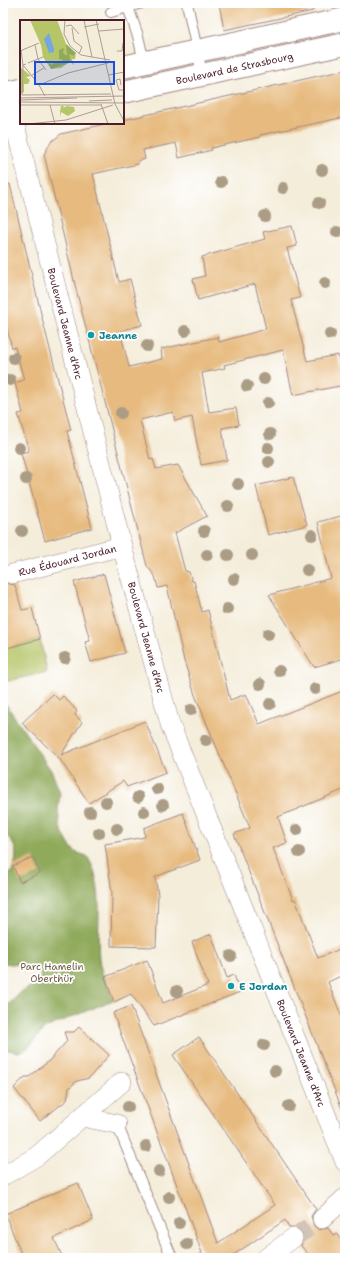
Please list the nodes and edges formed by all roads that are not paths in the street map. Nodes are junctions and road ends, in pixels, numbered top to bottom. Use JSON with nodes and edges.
{"nodes":[{"id":1,"x":142,"y":3,"type":"edge"},
{"id":2,"x":187,"y":3,"type":"edge"},
{"id":3,"x":126,"y":5,"type":"edge"},
{"id":4,"x":111,"y":12,"type":"dead end"},
{"id":5,"x":345,"y":20,"type":"edge"},
{"id":6,"x":345,"y":44,"type":"edge"},
{"id":7,"x":197,"y":51,"type":"junction"},
{"id":8,"x":144,"y":62,"type":"junction"},
{"id":9,"x":124,"y":67,"type":"edge"},
{"id":10,"x":202,"y":74,"type":"junction"},
{"id":11,"x":124,"y":92,"type":"edge"},
{"id":12,"x":10,"y":93,"type":"edge"},
{"id":13,"x":12,"y":117,"type":"edge"},
{"id":14,"x":122,"y":546,"type":"junction"},
{"id":15,"x":12,"y":574,"type":"dead end"},
{"id":16,"x":122,"y":1082,"type":"dead end"},
{"id":17,"x":82,"y":1117,"type":"junction"},
{"id":18,"x":117,"y":1124,"type":"joint"},
{"id":19,"x":345,"y":1162,"type":"edge"},
{"id":20,"x":3,"y":1176,"type":"edge"},
{"id":21,"x":345,"y":1198,"type":"edge"},
{"id":22,"x":322,"y":1219,"type":"tunnel mouth"},
{"id":23,"x":293,"y":1238,"type":"tunnel mouth"},
{"id":24,"x":172,"y":1258,"type":"edge"},
{"id":25,"x":266,"y":1258,"type":"edge"}],
"edges":[{"from":1,"to":3,"type":"lane"},
{"from":2,"to":7,"type":"lane"},
{"from":3,"to":4,"type":"lane"},
{"from":3,"to":8,"type":"lane"},
{"from":5,"to":7,"type":"main road"},
{"from":6,"to":10,"type":"main road","name":"Boulevard de Strasbourg"},
{"from":7,"to":8,"type":"main road"},
{"from":7,"to":10,"type":"lane"},
{"from":8,"to":9,"type":"main road"},
{"from":10,"to":11,"type":"main road","name":"Boulevard de Strasbourg"},
{"from":12,"to":13,"type":"street","name":"Boulevard Jeanne d'Arc"},
{"from":13,"to":14,"type":"street","name":"Boulevard Jeanne d'Arc"},
{"from":14,"to":15,"type":"street","name":"Rue Édouard Jordan"},
{"from":14,"to":19,"type":"street","name":"Boulevard Jeanne d'Arc"},
{"from":16,"to":17,"type":"street"},
{"from":17,"to":18,"type":"street"},
{"from":17,"to":20,"type":"street"},
{"from":18,"to":24,"type":"lane"},
{"from":21,"to":22,"type":"street"},
{"from":23,"to":25,"type":"street"}]}
